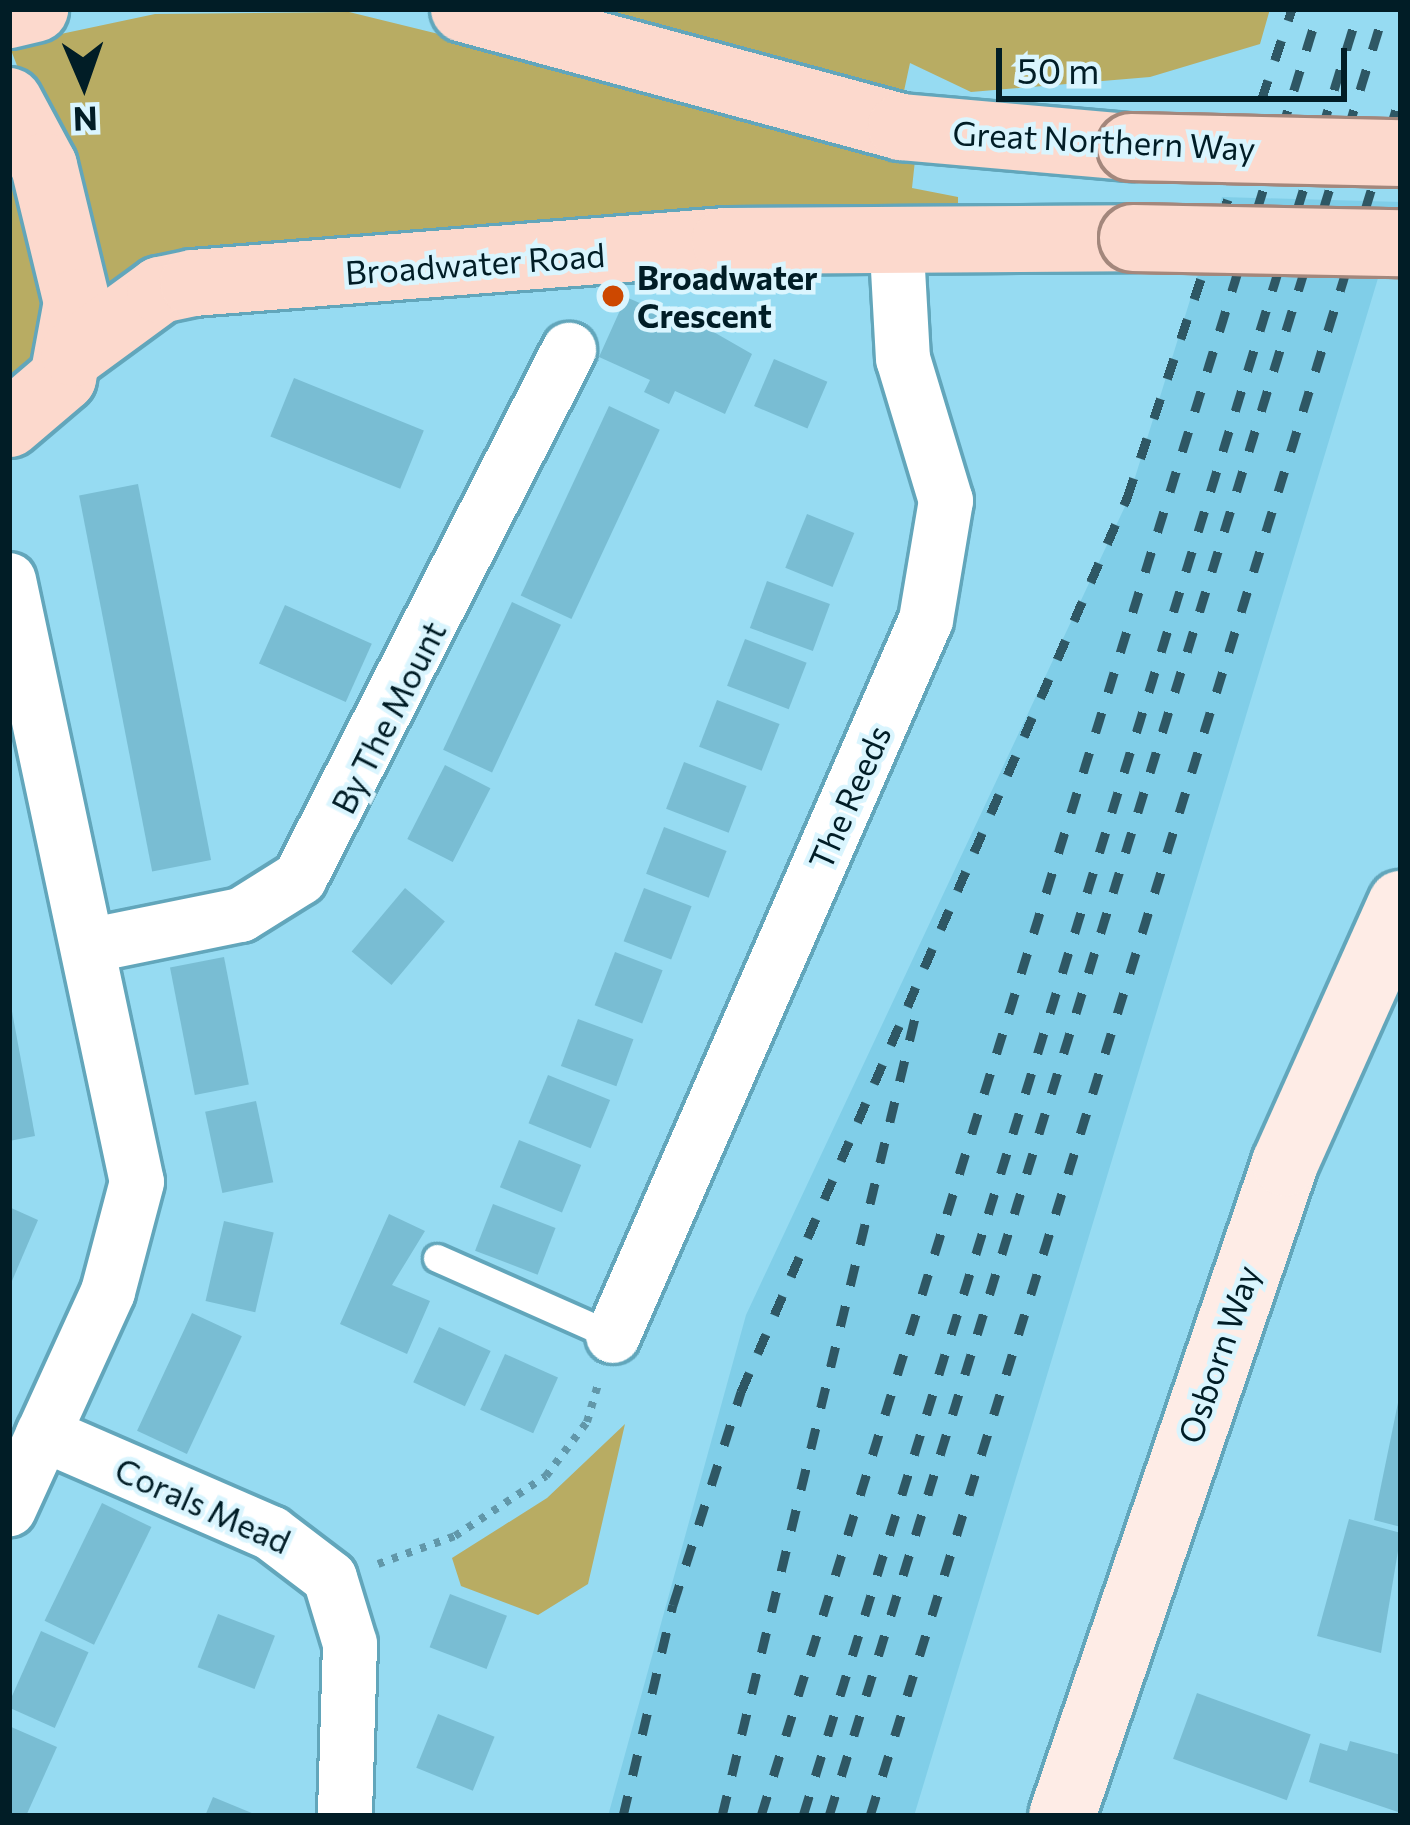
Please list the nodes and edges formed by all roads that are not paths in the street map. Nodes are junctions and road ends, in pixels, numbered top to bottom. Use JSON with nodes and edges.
{"nodes":[{"id":1,"x":35,"y":9,"type":"edge"},
{"id":2,"x":464,"y":9,"type":"edge"},
{"id":3,"x":9,"y":15,"type":"edge"},
{"id":4,"x":9,"y":100,"type":"edge"},
{"id":5,"x":1401,"y":153,"type":"edge"},
{"id":6,"x":896,"y":234,"type":"junction"},
{"id":7,"x":1401,"y":243,"type":"edge"},
{"id":8,"x":569,"y":350,"type":"dead end"},
{"id":9,"x":74,"y":353,"type":"junction"},
{"id":10,"x":13,"y":435,"type":"edge"},
{"id":11,"x":9,"y":580,"type":"edge"},
{"id":12,"x":31,"y":788,"type":"edge"},
{"id":13,"x":1401,"y":904,"type":"edge"},
{"id":14,"x":88,"y":946,"type":"junction"},
{"id":15,"x":436,"y":1258,"type":"dead end"},
{"id":16,"x":613,"y":1336,"type":"joint"},
{"id":17,"x":43,"y":1434,"type":"junction"},
{"id":18,"x":9,"y":1509,"type":"edge"},
{"id":19,"x":345,"y":1816,"type":"edge"},
{"id":20,"x":1062,"y":1816,"type":"edge"}],
"edges":[{"from":1,"to":3,"type":"main road"},
{"from":2,"to":5,"type":"main road","name":"Great Northern Way","bridge":true},
{"from":4,"to":9,"type":"main road"},
{"from":6,"to":7,"type":"main road","name":"Broadwater Road","bridge":true},
{"from":6,"to":9,"type":"main road","name":"Broadwater Road"},
{"from":6,"to":16,"type":"street","name":"The Reeds"},
{"from":8,"to":14,"type":"street","name":"By The Mount"},
{"from":9,"to":10,"type":"main road"},
{"from":11,"to":12,"type":"street"},
{"from":12,"to":14,"type":"street"},
{"from":13,"to":20,"type":"street","name":"Osborn Way"},
{"from":14,"to":17,"type":"street"},
{"from":15,"to":16,"type":"lane"},
{"from":17,"to":18,"type":"street"},
{"from":17,"to":19,"type":"street","name":"Corals Mead"}]}
